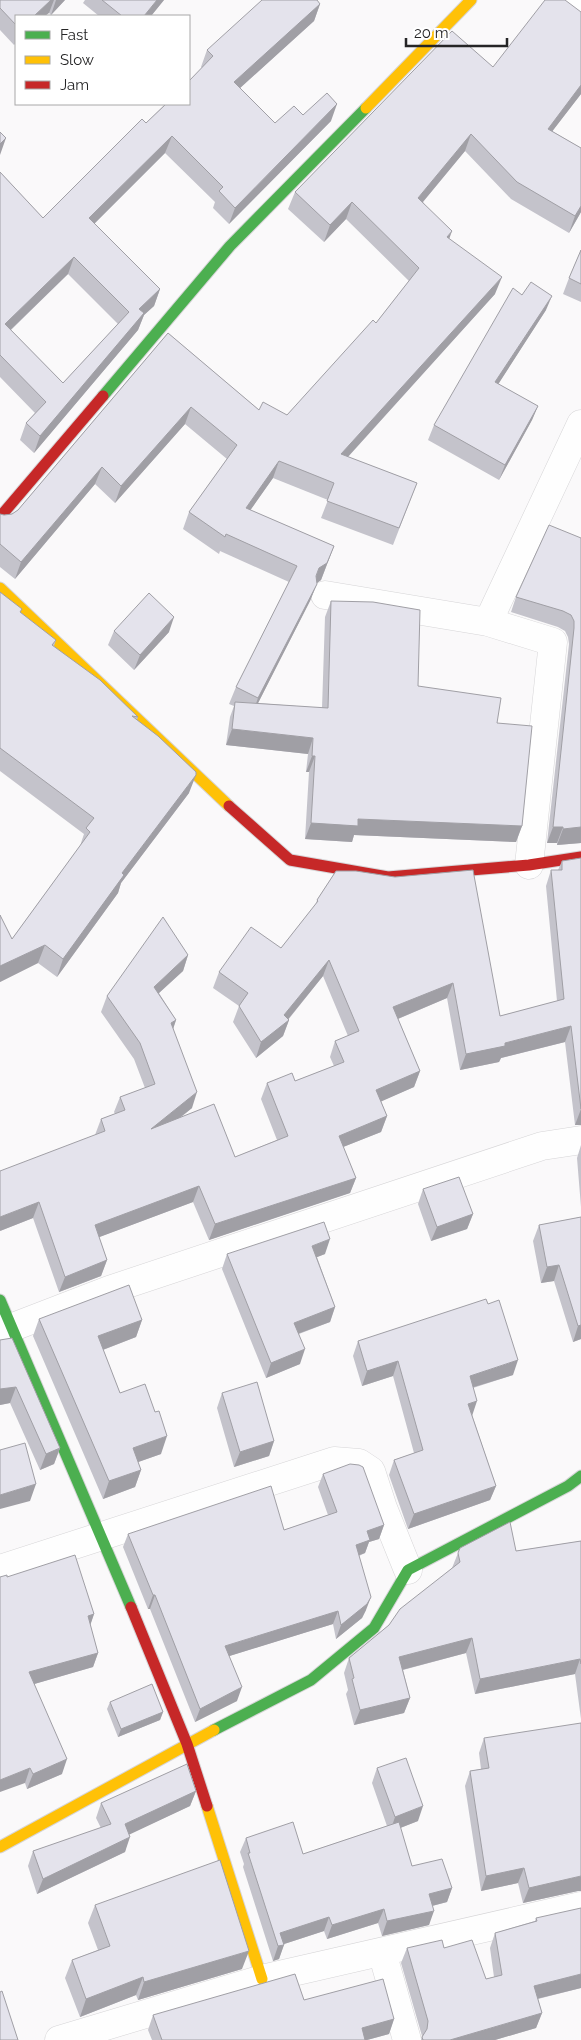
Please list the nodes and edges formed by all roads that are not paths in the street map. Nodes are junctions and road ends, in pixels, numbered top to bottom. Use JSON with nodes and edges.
{"nodes":[{"id":1,"x":471,"y":0,"type":"edge"},
{"id":2,"x":576,"y":0,"type":"edge"},
{"id":3,"x":581,"y":3,"type":"edge"},
{"id":4,"x":581,"y":424,"type":"edge"},
{"id":5,"x":0,"y":517,"type":"edge"},
{"id":6,"x":0,"y":588,"type":"edge"},
{"id":7,"x":325,"y":595,"type":"dead end"},
{"id":8,"x":488,"y":622,"type":"junction"},
{"id":9,"x":581,"y":857,"type":"edge"},
{"id":10,"x":529,"y":865,"type":"junction"},
{"id":11,"x":581,"y":1140,"type":"edge"},
{"id":12,"x":0,"y":1300,"type":"edge"},
{"id":13,"x":6,"y":1328,"type":"edge"},
{"id":14,"x":581,"y":1476,"type":"edge"},
{"id":15,"x":102,"y":1536,"type":"junction"},
{"id":16,"x":0,"y":1569,"type":"edge"},
{"id":17,"x":408,"y":1570,"type":"junction"},
{"id":18,"x":187,"y":1744,"type":"junction"},
{"id":19,"x":0,"y":1847,"type":"edge"},
{"id":20,"x":581,"y":1906,"type":"edge"},
{"id":21,"x":382,"y":1952,"type":"junction"},
{"id":22,"x":262,"y":1979,"type":"junction"},
{"id":23,"x":68,"y":2039,"type":"edge"},
{"id":24,"x":407,"y":2040,"type":"edge"}],
"edges":[{"from":1,"to":5,"type":"street"},
{"from":2,"to":3,"type":"street"},
{"from":4,"to":8,"type":"street"},
{"from":6,"to":10,"type":"street"},
{"from":7,"to":8,"type":"street"},
{"from":8,"to":10,"type":"street"},
{"from":9,"to":10,"type":"street"},
{"from":11,"to":13,"type":"street"},
{"from":12,"to":13,"type":"street"},
{"from":13,"to":15,"type":"street"},
{"from":14,"to":17,"type":"street"},
{"from":15,"to":16,"type":"street"},
{"from":15,"to":17,"type":"street"},
{"from":15,"to":18,"type":"street"},
{"from":17,"to":18,"type":"street"},
{"from":18,"to":19,"type":"street"},
{"from":18,"to":22,"type":"street"},
{"from":20,"to":21,"type":"street"},
{"from":21,"to":22,"type":"street"},
{"from":21,"to":24,"type":"street"},
{"from":22,"to":23,"type":"street"}]}
